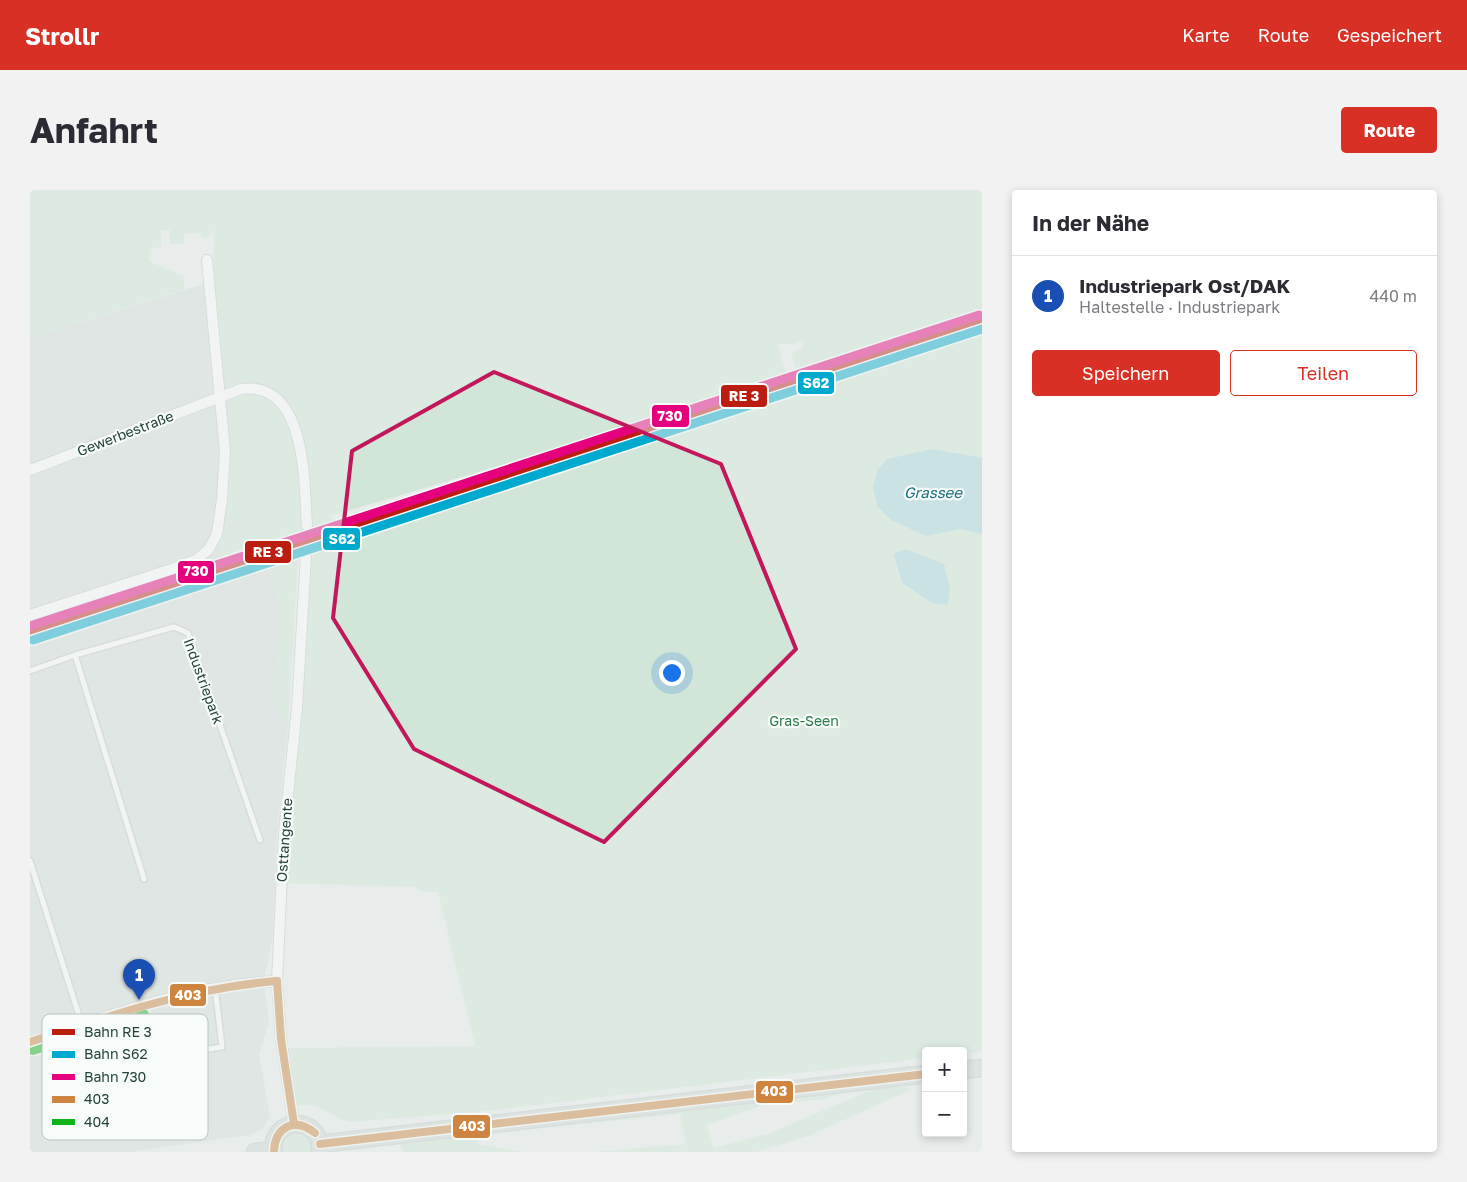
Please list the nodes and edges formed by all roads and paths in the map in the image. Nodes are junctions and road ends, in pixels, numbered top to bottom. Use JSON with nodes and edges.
{"nodes":[{"id":1,"x":207,"y":260,"type":"dead end"},
{"id":2,"x":220,"y":397,"type":"junction"},
{"id":3,"x":30,"y":470,"type":"edge"},
{"id":4,"x":307,"y":526,"type":"tunnel mouth"},
{"id":5,"x":306,"y":556,"type":"tunnel mouth"},
{"id":6,"x":30,"y":615,"type":"edge"},
{"id":7,"x":75,"y":655,"type":"junction"},
{"id":8,"x":30,"y":671,"type":"edge"},
{"id":9,"x":260,"y":840,"type":"dead end"},
{"id":10,"x":30,"y":861,"type":"edge"},
{"id":11,"x":144,"y":878,"type":"dead end"},
{"id":12,"x":277,"y":981,"type":"junction"},
{"id":13,"x":215,"y":986,"type":"junction"},
{"id":14,"x":79,"y":1014,"type":"edge"},
{"id":15,"x":115,"y":1014,"type":"edge"},
{"id":16,"x":42,"y":1038,"type":"edge"},
{"id":17,"x":30,"y":1042,"type":"edge"},
{"id":18,"x":208,"y":1049,"type":"edge"},
{"id":19,"x":982,"y":1068,"type":"edge"},
{"id":20,"x":967,"y":1070,"type":"edge"},
{"id":21,"x":922,"y":1074,"type":"edge"},
{"id":22,"x":294,"y":1124,"type":"junction"},
{"id":23,"x":320,"y":1148,"type":"edge"},
{"id":24,"x":274,"y":1151,"type":"edge"},
{"id":25,"x":255,"y":1152,"type":"edge"}],
"edges":[{"from":1,"to":2,"type":"street"},
{"from":2,"to":3,"type":"street","name":"Gewerbestraße"},
{"from":2,"to":4,"type":"street"},
{"from":2,"to":6,"type":"street"},
{"from":5,"to":12,"type":"street","name":"Osttangente"},
{"from":7,"to":8,"type":"lane","name":"Industriepark"},
{"from":7,"to":9,"type":"lane","name":"Industriepark"},
{"from":7,"to":11,"type":"lane"},
{"from":10,"to":14,"type":"lane"},
{"from":12,"to":13,"type":"street"},
{"from":12,"to":22,"type":"street","name":"Osttangente"},
{"from":13,"to":15,"type":"street"},
{"from":13,"to":18,"type":"lane"},
{"from":16,"to":17,"type":"street"},
{"from":19,"to":20,"type":"main road"},
{"from":21,"to":23,"type":"main road"},
{"from":22,"to":23,"type":"main road"},
{"from":22,"to":24,"type":"main road"},
{"from":24,"to":25,"type":"main road"}]}
